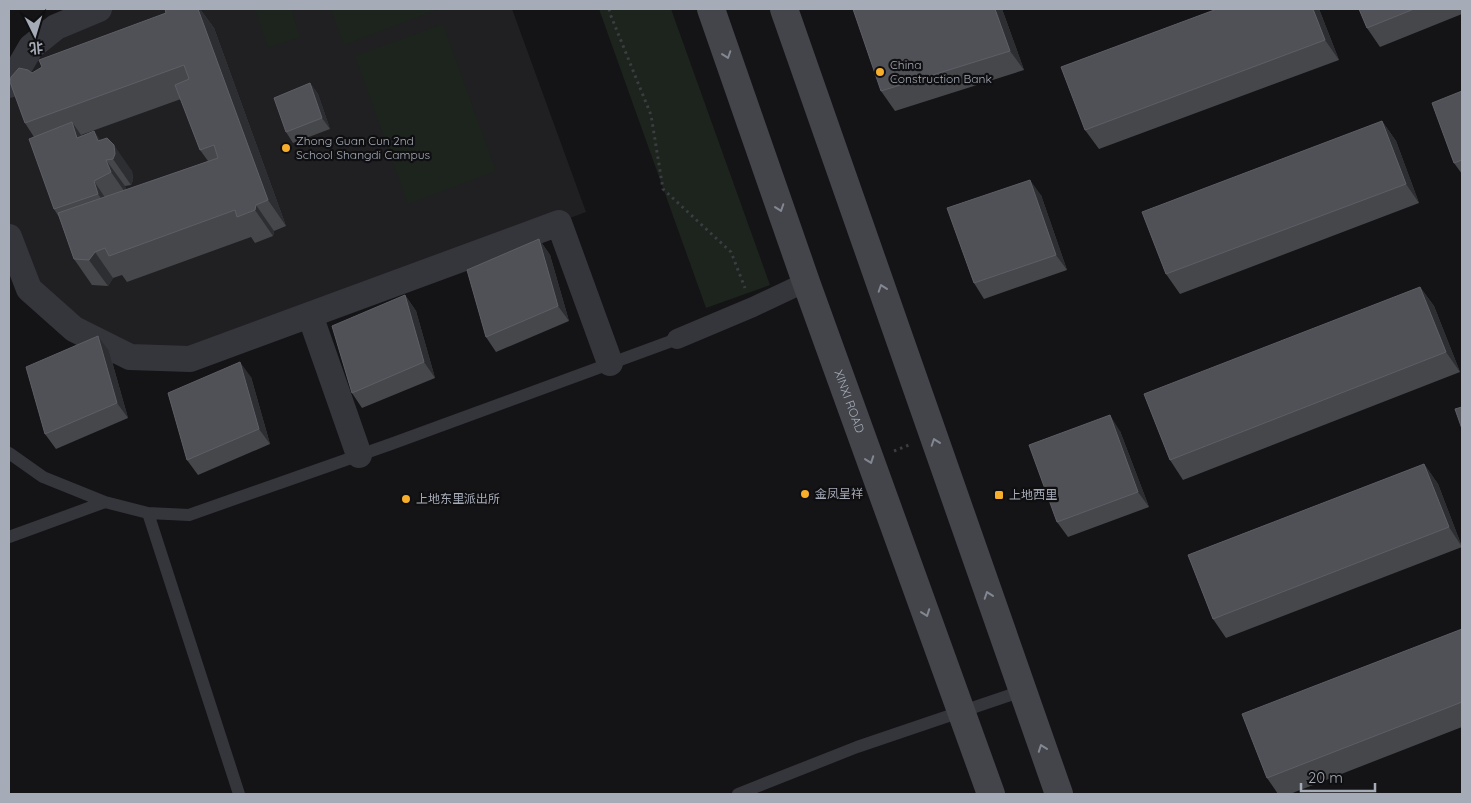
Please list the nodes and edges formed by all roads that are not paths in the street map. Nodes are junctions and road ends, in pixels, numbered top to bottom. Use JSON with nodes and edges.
{"nodes":[{"id":1,"x":99,"y":9,"type":"edge"},
{"id":2,"x":711,"y":9,"type":"edge"},
{"id":3,"x":784,"y":9,"type":"edge"},
{"id":4,"x":9,"y":85,"type":"edge"},
{"id":5,"x":9,"y":237,"type":"edge"},
{"id":6,"x":806,"y":282,"type":"junction"},
{"id":7,"x":310,"y":315,"type":"junction"},
{"id":8,"x":677,"y":339,"type":"joint"},
{"id":9,"x":610,"y":363,"type":"junction"},
{"id":10,"x":9,"y":453,"type":"edge"},
{"id":11,"x":359,"y":455,"type":"junction"},
{"id":12,"x":105,"y":502,"type":"junction"},
{"id":13,"x":148,"y":512,"type":"junction"},
{"id":14,"x":9,"y":537,"type":"edge"},
{"id":15,"x":1022,"y":691,"type":"junction"},
{"id":16,"x":962,"y":711,"type":"junction"},
{"id":17,"x":239,"y":794,"type":"edge"},
{"id":18,"x":738,"y":794,"type":"edge"},
{"id":19,"x":991,"y":794,"type":"edge"},
{"id":20,"x":1059,"y":794,"type":"edge"}],
"edges":[{"from":1,"to":4,"type":"street"},
{"from":2,"to":6,"type":"main road","name":"XINXI ROAD","one_way":true},
{"from":15,"to":3,"type":"main road","one_way":true},
{"from":5,"to":7,"type":"street"},
{"from":6,"to":8,"type":"street"},
{"from":6,"to":16,"type":"main road","name":"XINXI ROAD","one_way":true},
{"from":7,"to":9,"type":"street"},
{"from":7,"to":11,"type":"street"},
{"from":8,"to":9,"type":"lane"},
{"from":9,"to":11,"type":"lane"},
{"from":10,"to":12,"type":"lane"},
{"from":11,"to":13,"type":"lane"},
{"from":12,"to":13,"type":"lane"},
{"from":12,"to":14,"type":"lane"},
{"from":13,"to":17,"type":"lane"},
{"from":15,"to":16,"type":"lane"},
{"from":20,"to":15,"type":"main road","one_way":true},
{"from":16,"to":18,"type":"lane"},
{"from":16,"to":19,"type":"main road","name":"XINXI ROAD"}]}
